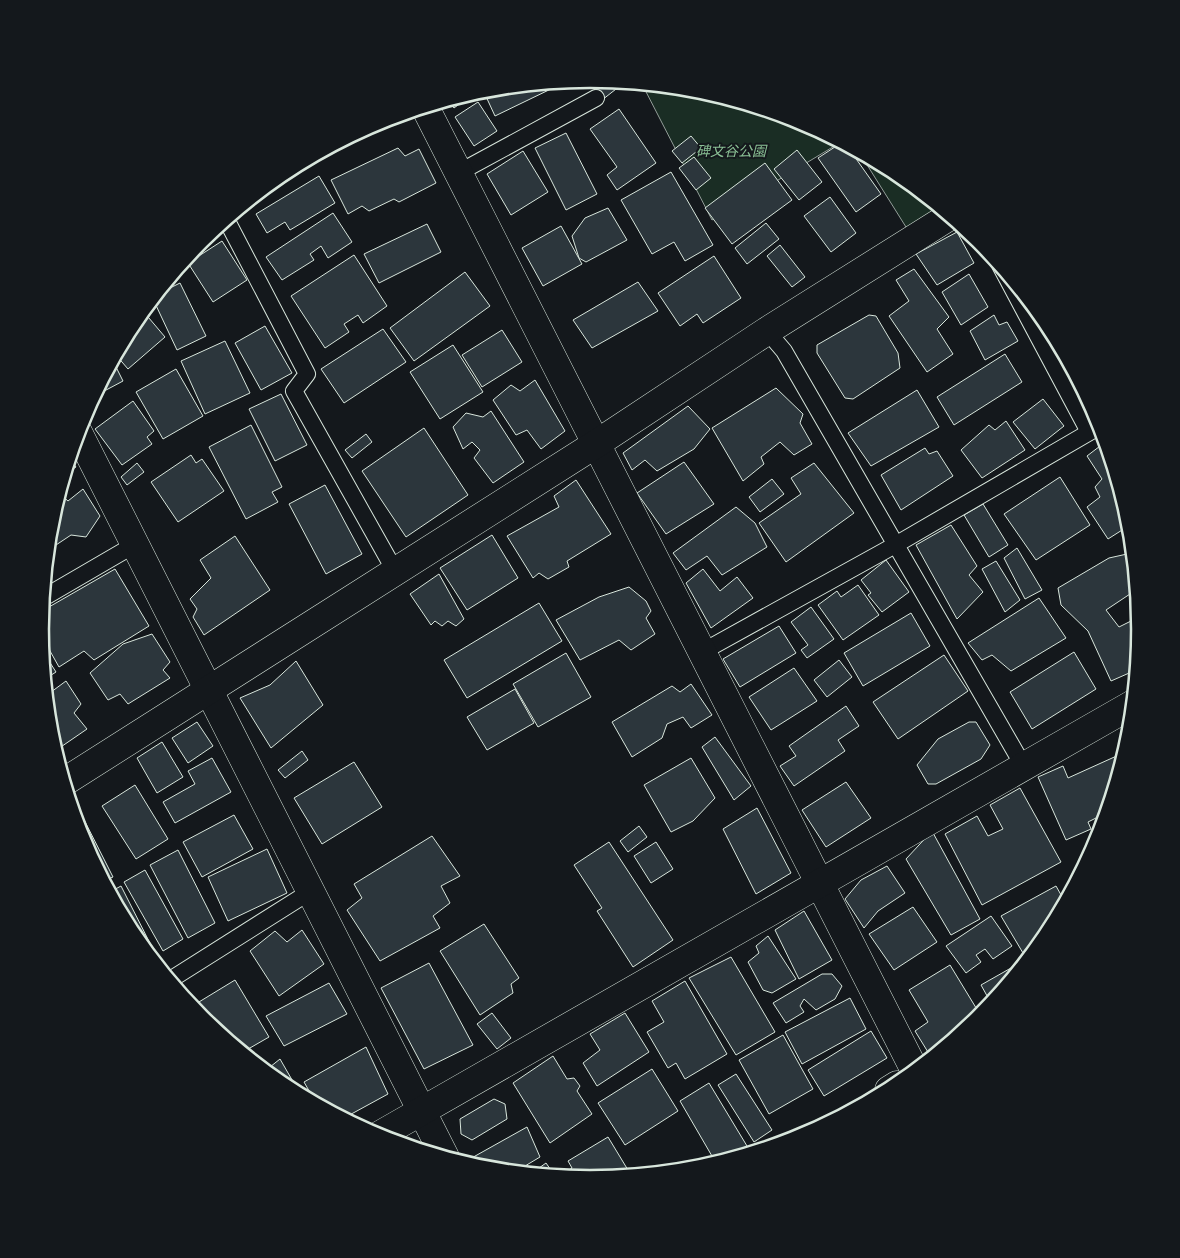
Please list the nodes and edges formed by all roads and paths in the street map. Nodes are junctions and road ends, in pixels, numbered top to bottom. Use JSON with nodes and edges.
{"nodes":[{"id":1,"x":596,"y":98,"type":"dead end"},
{"id":2,"x":428,"y":112,"type":"edge"},
{"id":3,"x":460,"y":172,"type":"junction"},
{"id":4,"x":944,"y":220,"type":"edge"},
{"id":5,"x":229,"y":225,"type":"edge"},
{"id":6,"x":1025,"y":307,"type":"edge"},
{"id":7,"x":767,"y":331,"type":"junction"},
{"id":8,"x":1086,"y":413,"type":"edge"},
{"id":9,"x":1093,"y":430,"type":"edge"},
{"id":10,"x":82,"y":441,"type":"edge"},
{"id":11,"x":596,"y":444,"type":"junction"},
{"id":12,"x":897,"y":544,"type":"junction"},
{"id":13,"x":134,"y":545,"type":"junction"},
{"id":14,"x":395,"y":571,"type":"junction"},
{"id":15,"x":50,"y":594,"type":"edge"},
{"id":16,"x":702,"y":652,"type":"junction"},
{"id":17,"x":208,"y":691,"type":"junction"},
{"id":18,"x":1126,"y":708,"type":"edge"},
{"id":19,"x":1024,"y":767,"type":"junction"},
{"id":20,"x":70,"y":778,"type":"edge"},
{"id":21,"x":818,"y":883,"type":"junction"},
{"id":22,"x":311,"y":891,"type":"junction"},
{"id":23,"x":176,"y":977,"type":"edge"},
{"id":24,"x":911,"y":1064,"type":"edge"},
{"id":25,"x":421,"y":1111,"type":"junction"},
{"id":26,"x":387,"y":1131,"type":"edge"},
{"id":27,"x":441,"y":1149,"type":"edge"}],
"edges":[{"from":1,"to":3,"type":"lane"},
{"from":2,"to":3,"type":"street"},
{"from":3,"to":11,"type":"street"},
{"from":4,"to":7,"type":"street"},
{"from":5,"to":14,"type":"lane"},
{"from":6,"to":8,"type":"lane"},
{"from":7,"to":11,"type":"street"},
{"from":7,"to":12,"type":"lane"},
{"from":9,"to":12,"type":"lane"},
{"from":10,"to":13,"type":"street"},
{"from":11,"to":14,"type":"street"},
{"from":11,"to":16,"type":"street"},
{"from":12,"to":16,"type":"lane"},
{"from":12,"to":19,"type":"lane"},
{"from":13,"to":15,"type":"lane"},
{"from":13,"to":17,"type":"street"},
{"from":14,"to":17,"type":"street"},
{"from":16,"to":21,"type":"street"},
{"from":17,"to":20,"type":"street"},
{"from":17,"to":22,"type":"street"},
{"from":18,"to":19,"type":"street"},
{"from":19,"to":21,"type":"street"},
{"from":21,"to":24,"type":"street"},
{"from":21,"to":25,"type":"street"},
{"from":22,"to":23,"type":"lane"},
{"from":22,"to":25,"type":"street"},
{"from":25,"to":26,"type":"street"},
{"from":25,"to":27,"type":"street"}]}
